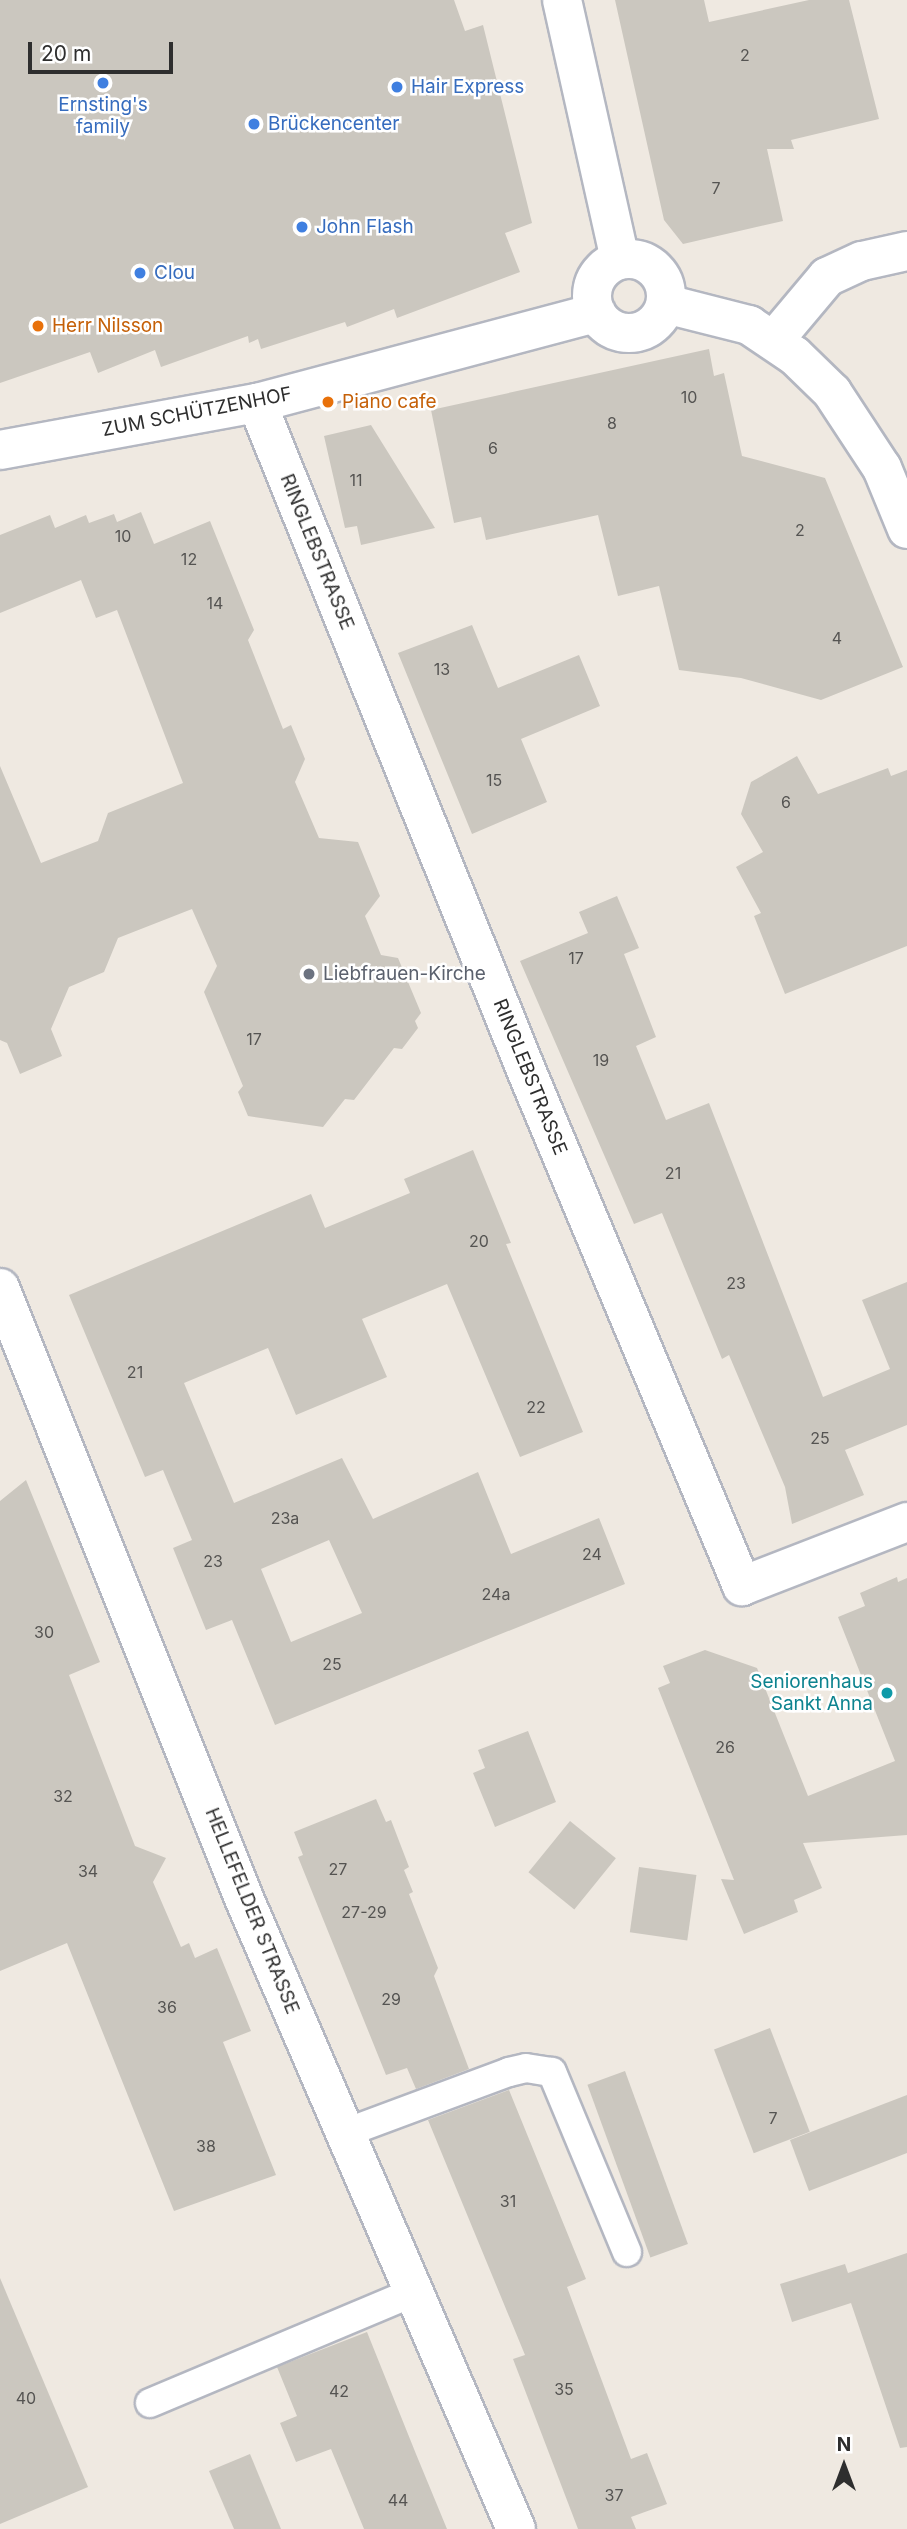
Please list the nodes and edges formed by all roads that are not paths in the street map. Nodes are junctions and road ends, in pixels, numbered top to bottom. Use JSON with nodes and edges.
{"nodes":[{"id":1,"x":562,"y":0,"type":"edge"},
{"id":2,"x":907,"y":251,"type":"edge"},
{"id":3,"x":620,"y":260,"type":"junction"},
{"id":4,"x":666,"y":304,"type":"junction"},
{"id":5,"x":596,"y":313,"type":"junction"},
{"id":6,"x":775,"y":338,"type":"junction"},
{"id":7,"x":257,"y":403,"type":"junction"},
{"id":8,"x":0,"y":450,"type":"edge"},
{"id":9,"x":907,"y":529,"type":"edge"},
{"id":10,"x":0,"y":1287,"type":"edge"},
{"id":11,"x":907,"y":1522,"type":"edge"},
{"id":12,"x":345,"y":2133,"type":"junction"},
{"id":13,"x":626,"y":2252,"type":"dead end"},
{"id":14,"x":414,"y":2292,"type":"junction"},
{"id":15,"x":150,"y":2403,"type":"dead end"},
{"id":16,"x":516,"y":2529,"type":"edge"}],
"edges":[{"from":1,"to":3,"type":"street"},
{"from":2,"to":6,"type":"street"},
{"from":3,"to":4,"type":"street"},
{"from":3,"to":5,"type":"street"},
{"from":4,"to":5,"type":"street"},
{"from":4,"to":6,"type":"street"},
{"from":5,"to":7,"type":"street","name":"ZUM SCHÜTZENHOF"},
{"from":6,"to":9,"type":"street"},
{"from":7,"to":8,"type":"street","name":"ZUM SCHÜTZENHOF"},
{"from":7,"to":11,"type":"street","name":"RINGLEBSTRASSE"},
{"from":10,"to":12,"type":"street","name":"HELLEFELDER STRASSE"},
{"from":12,"to":13,"type":"lane"},
{"from":12,"to":14,"type":"street","name":"HELLEFELDER STRASSE"},
{"from":14,"to":15,"type":"lane"},
{"from":14,"to":16,"type":"street","name":"HELLEFELDER STRASSE"}]}
